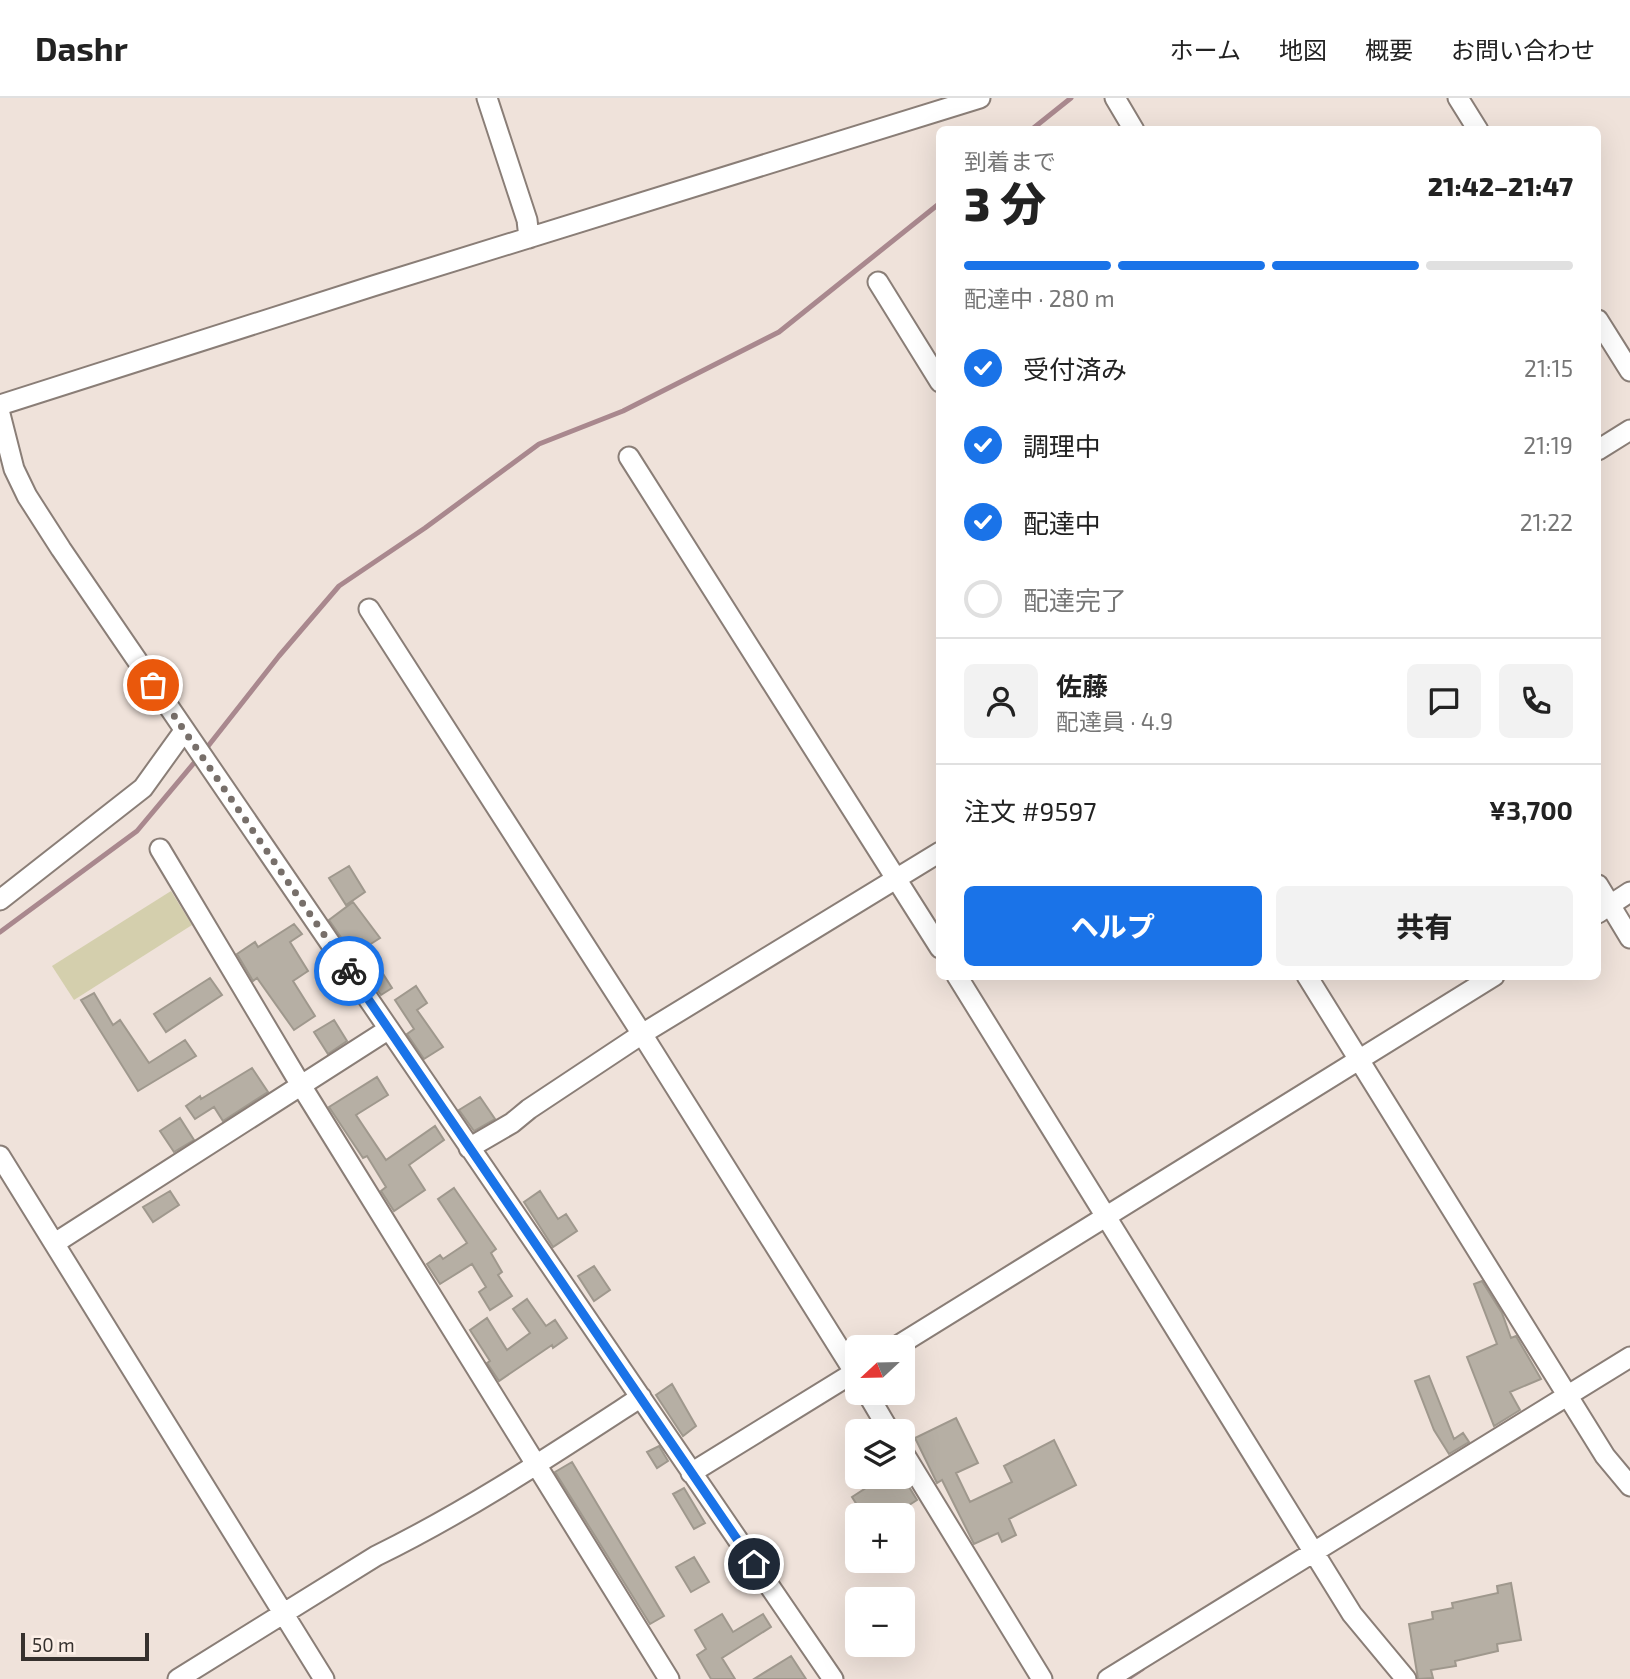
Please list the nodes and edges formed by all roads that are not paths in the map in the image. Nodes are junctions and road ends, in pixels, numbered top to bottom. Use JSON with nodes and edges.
{"nodes":[{"id":1,"x":487,"y":98,"type":"edge"},
{"id":2,"x":979,"y":98,"type":"edge"},
{"id":3,"x":1115,"y":98,"type":"edge"},
{"id":4,"x":1458,"y":98,"type":"edge"},
{"id":5,"x":1132,"y":126,"type":"edge"},
{"id":6,"x":1476,"y":126,"type":"edge"},
{"id":7,"x":529,"y":238,"type":"junction"},
{"id":8,"x":878,"y":282,"type":"dead end"},
{"id":9,"x":1601,"y":325,"type":"edge"},
{"id":10,"x":1630,"y":371,"type":"edge"},
{"id":11,"x":936,"y":376,"type":"edge"},
{"id":12,"x":0,"y":405,"type":"edge"},
{"id":13,"x":0,"y":414,"type":"edge"},
{"id":14,"x":1630,"y":430,"type":"edge"},
{"id":15,"x":1601,"y":448,"type":"edge"},
{"id":16,"x":629,"y":457,"type":"dead end"},
{"id":17,"x":369,"y":609,"type":"dead end"},
{"id":18,"x":184,"y":731,"type":"junction"},
{"id":19,"x":160,"y":849,"type":"dead end"},
{"id":20,"x":936,"y":854,"type":"edge"},
{"id":21,"x":896,"y":878,"type":"junction"},
{"id":22,"x":1630,"y":892,"type":"edge"},
{"id":23,"x":0,"y":900,"type":"edge"},
{"id":24,"x":1604,"y":909,"type":"edge"},
{"id":25,"x":1630,"y":938,"type":"edge"},
{"id":26,"x":936,"y":942,"type":"edge"},
{"id":27,"x":959,"y":980,"type":"edge"},
{"id":28,"x":1309,"y":980,"type":"edge"},
{"id":29,"x":1488,"y":980,"type":"edge"},
{"id":30,"x":389,"y":1029,"type":"junction"},
{"id":31,"x":642,"y":1034,"type":"junction"},
{"id":32,"x":1358,"y":1060,"type":"junction"},
{"id":33,"x":302,"y":1087,"type":"junction"},
{"id":34,"x":469,"y":1148,"type":"junction"},
{"id":35,"x":0,"y":1156,"type":"edge"},
{"id":36,"x":1105,"y":1216,"type":"junction"},
{"id":37,"x":55,"y":1243,"type":"junction"},
{"id":38,"x":915,"y":1335,"type":"edge"},
{"id":39,"x":845,"y":1356,"type":"edge"},
{"id":40,"x":1630,"y":1357,"type":"edge"},
{"id":41,"x":845,"y":1380,"type":"edge"},
{"id":42,"x":1568,"y":1395,"type":"junction"},
{"id":43,"x":641,"y":1397,"type":"junction"},
{"id":44,"x":536,"y":1465,"type":"junction"},
{"id":45,"x":915,"y":1472,"type":"edge"},
{"id":46,"x":691,"y":1473,"type":"junction"},
{"id":47,"x":1630,"y":1486,"type":"edge"},
{"id":48,"x":1314,"y":1553,"type":"junction"},
{"id":49,"x":284,"y":1614,"type":"junction"},
{"id":50,"x":177,"y":1679,"type":"edge"},
{"id":51,"x":324,"y":1679,"type":"edge"},
{"id":52,"x":669,"y":1679,"type":"edge"},
{"id":53,"x":833,"y":1679,"type":"edge"},
{"id":54,"x":1042,"y":1679,"type":"edge"},
{"id":55,"x":1108,"y":1679,"type":"edge"},
{"id":56,"x":1406,"y":1679,"type":"edge"}],
"edges":[{"from":1,"to":7,"type":"street"},
{"from":2,"to":7,"type":"street"},
{"from":3,"to":5,"type":"street"},
{"from":4,"to":6,"type":"street"},
{"from":7,"to":12,"type":"street"},
{"from":8,"to":11,"type":"street"},
{"from":9,"to":10,"type":"street"},
{"from":13,"to":18,"type":"street"},
{"from":14,"to":15,"type":"street"},
{"from":16,"to":21,"type":"street"},
{"from":17,"to":31,"type":"street"},
{"from":18,"to":23,"type":"street"},
{"from":18,"to":30,"type":"street"},
{"from":19,"to":33,"type":"street"},
{"from":20,"to":21,"type":"street"},
{"from":21,"to":26,"type":"street"},
{"from":21,"to":31,"type":"street"},
{"from":22,"to":24,"type":"street"},
{"from":24,"to":25,"type":"street"},
{"from":27,"to":36,"type":"street"},
{"from":28,"to":32,"type":"street"},
{"from":29,"to":32,"type":"street"},
{"from":30,"to":33,"type":"street"},
{"from":30,"to":34,"type":"street"},
{"from":31,"to":34,"type":"street"},
{"from":31,"to":39,"type":"street"},
{"from":32,"to":36,"type":"street"},
{"from":32,"to":42,"type":"street"},
{"from":33,"to":37,"type":"street"},
{"from":33,"to":44,"type":"street"},
{"from":34,"to":43,"type":"street"},
{"from":35,"to":37,"type":"street"},
{"from":36,"to":38,"type":"street"},
{"from":36,"to":48,"type":"street"},
{"from":37,"to":49,"type":"street"},
{"from":40,"to":42,"type":"street"},
{"from":41,"to":46,"type":"street"},
{"from":42,"to":47,"type":"street"},
{"from":42,"to":48,"type":"street"},
{"from":43,"to":44,"type":"street"},
{"from":43,"to":46,"type":"street"},
{"from":44,"to":49,"type":"street"},
{"from":44,"to":52,"type":"street"},
{"from":45,"to":54,"type":"street"},
{"from":46,"to":53,"type":"street"},
{"from":48,"to":55,"type":"street"},
{"from":48,"to":56,"type":"street"},
{"from":49,"to":50,"type":"street"},
{"from":49,"to":51,"type":"street"}]}
